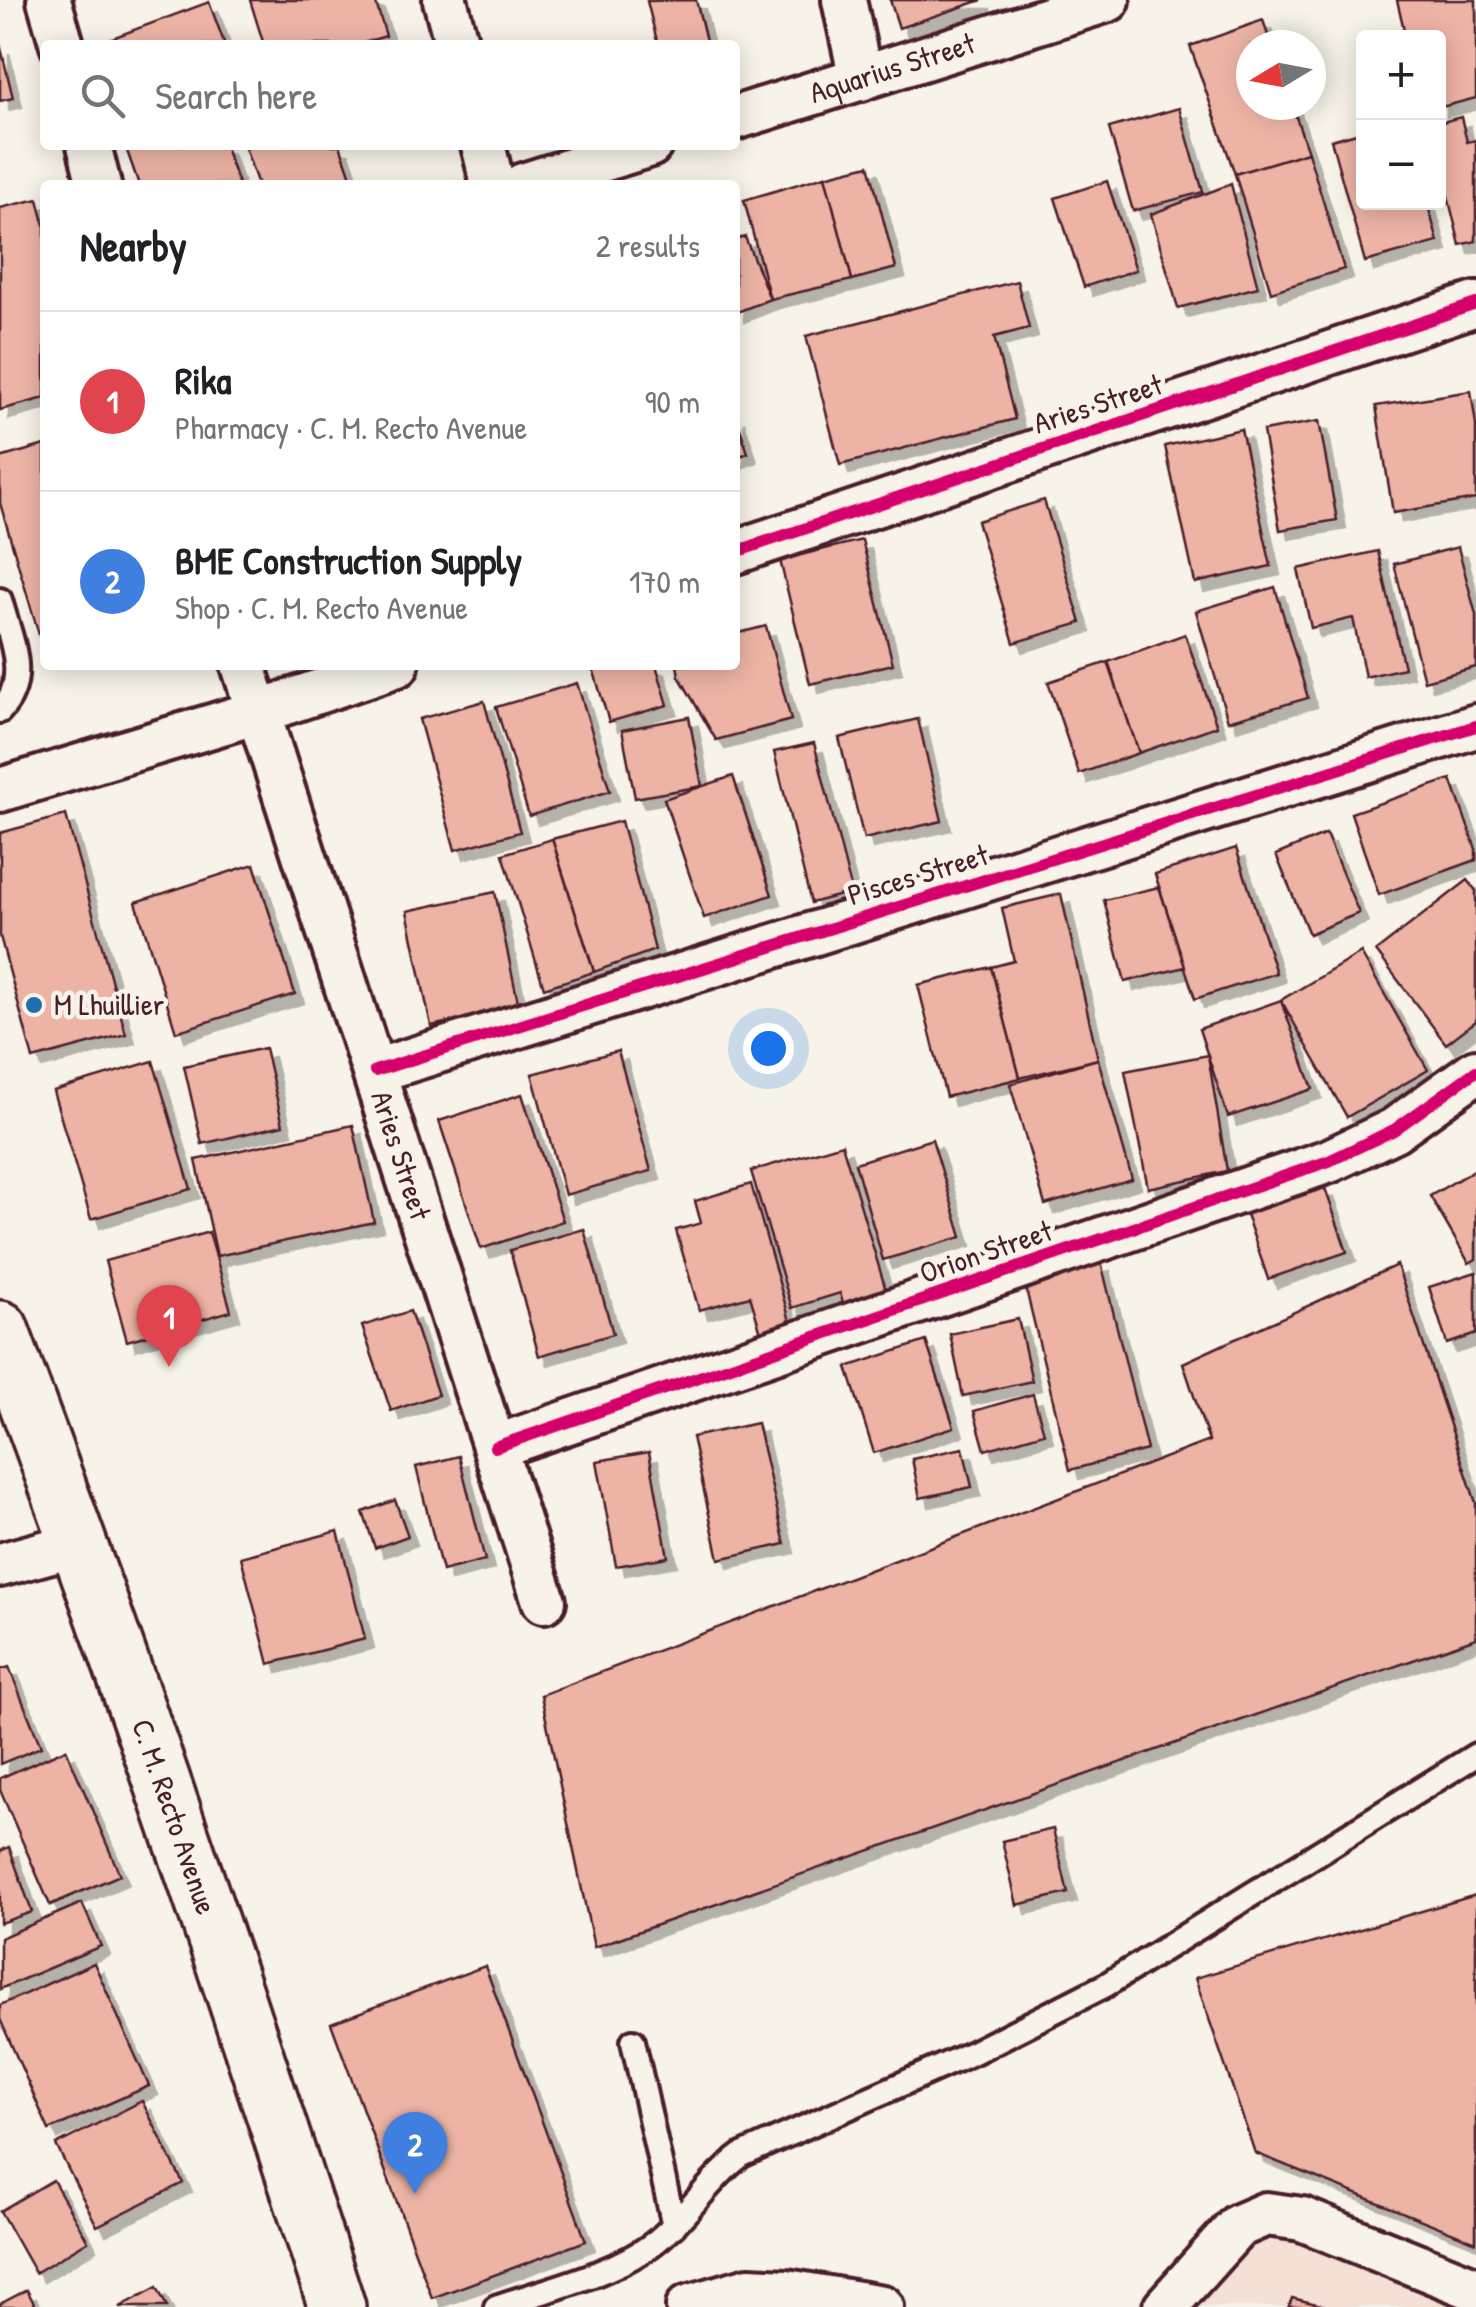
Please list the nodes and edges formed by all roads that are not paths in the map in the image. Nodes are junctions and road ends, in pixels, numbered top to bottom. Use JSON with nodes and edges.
{"nodes":[{"id":1,"x":50,"y":0,"type":"edge"},
{"id":2,"x":445,"y":0,"type":"edge"},
{"id":3,"x":844,"y":0,"type":"edge"},
{"id":4,"x":1108,"y":0,"type":"edge"},
{"id":5,"x":61,"y":40,"type":"edge"},
{"id":6,"x":456,"y":40,"type":"edge"},
{"id":7,"x":862,"y":78,"type":"junction"},
{"id":8,"x":740,"y":116,"type":"edge"},
{"id":9,"x":90,"y":150,"type":"edge"},
{"id":10,"x":484,"y":150,"type":"edge"},
{"id":11,"x":634,"y":150,"type":"edge"},
{"id":12,"x":99,"y":180,"type":"edge"},
{"id":13,"x":492,"y":180,"type":"edge"},
{"id":14,"x":540,"y":180,"type":"edge"},
{"id":15,"x":1476,"y":304,"type":"edge"},
{"id":16,"x":740,"y":550,"type":"edge"},
{"id":17,"x":0,"y":600,"type":"edge"},
{"id":18,"x":245,"y":670,"type":"edge"},
{"id":19,"x":382,"y":670,"type":"edge"},
{"id":20,"x":0,"y":711,"type":"edge"},
{"id":21,"x":258,"y":712,"type":"junction"},
{"id":22,"x":1476,"y":726,"type":"edge"},
{"id":23,"x":0,"y":790,"type":"edge"},
{"id":24,"x":1476,"y":1071,"type":"edge"},
{"id":25,"x":376,"y":1072,"type":"junction"},
{"id":26,"x":0,"y":1329,"type":"edge"},
{"id":27,"x":495,"y":1447,"type":"junction"},
{"id":28,"x":80,"y":1543,"type":"junction"},
{"id":29,"x":0,"y":1565,"type":"edge"},
{"id":30,"x":544,"y":1601,"type":"dead end"},
{"id":31,"x":1476,"y":1755,"type":"edge"},
{"id":32,"x":633,"y":2040,"type":"dead end"},
{"id":33,"x":674,"y":2226,"type":"junction"},
{"id":34,"x":1476,"y":2289,"type":"edge"},
{"id":35,"x":338,"y":2307,"type":"edge"},
{"id":36,"x":496,"y":2307,"type":"edge"},
{"id":37,"x":688,"y":2307,"type":"edge"},
{"id":38,"x":882,"y":2307,"type":"edge"},
{"id":39,"x":1165,"y":2307,"type":"edge"}],
"edges":[{"from":1,"to":5,"type":"street"},
{"from":2,"to":6,"type":"street"},
{"from":3,"to":7,"type":"street"},
{"from":4,"to":7,"type":"street","name":"Aquarius Street"},
{"from":7,"to":8,"type":"street","name":"Aquarius Street"},
{"from":9,"to":12,"type":"street"},
{"from":10,"to":13,"type":"street"},
{"from":11,"to":14,"type":"street"},
{"from":15,"to":16,"type":"street","name":"Aries Street"},
{"from":17,"to":20,"type":"lane"},
{"from":18,"to":21,"type":"street","name":"Aries Street"},
{"from":19,"to":21,"type":"street"},
{"from":21,"to":23,"type":"street"},
{"from":21,"to":25,"type":"street","name":"Aries Street"},
{"from":22,"to":25,"type":"street","name":"Pisces Street"},
{"from":24,"to":27,"type":"street","name":"Orion Street"},
{"from":25,"to":27,"type":"street","name":"Aries Street"},
{"from":26,"to":28,"type":"highway","name":"C. M. Recto Avenue"},
{"from":27,"to":30,"type":"street","name":"Aries Street"},
{"from":28,"to":29,"type":"street"},
{"from":28,"to":35,"type":"highway","name":"C. M. Recto Avenue"},
{"from":31,"to":33,"type":"lane"},
{"from":32,"to":33,"type":"lane"},
{"from":33,"to":36,"type":"lane"},
{"from":34,"to":39,"type":"street"},
{"from":37,"to":38,"type":"street"}]}
